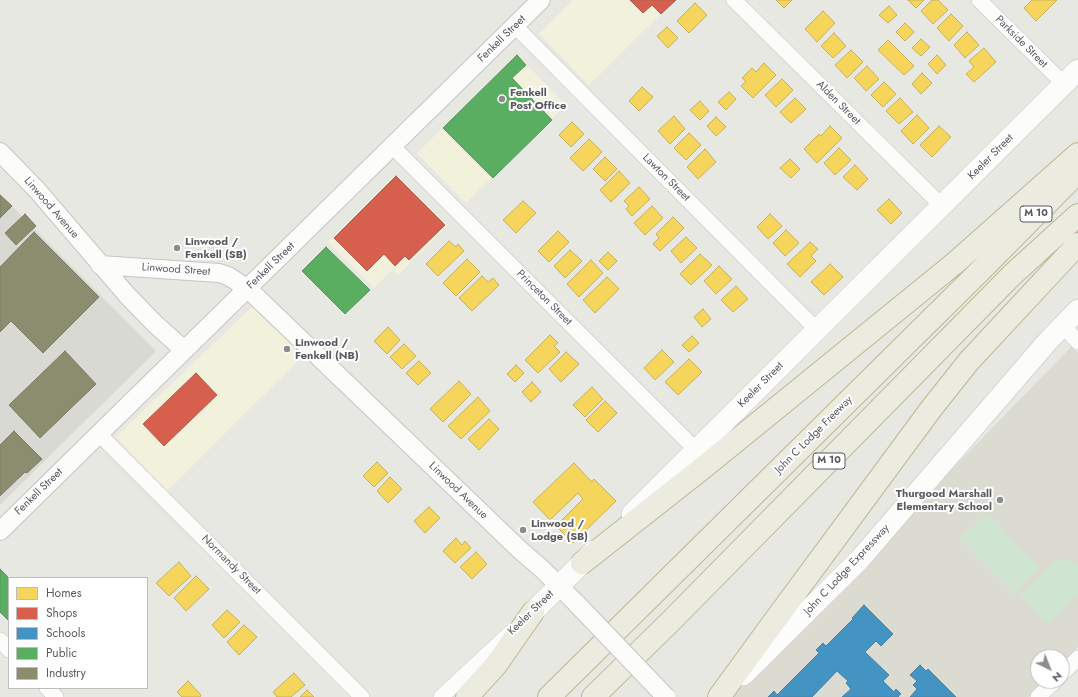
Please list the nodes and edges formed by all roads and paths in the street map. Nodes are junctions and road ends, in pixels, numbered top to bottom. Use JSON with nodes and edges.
{"nodes":[{"id":1,"x":541,"y":0,"type":"edge"},
{"id":2,"x":734,"y":0,"type":"edge"},
{"id":3,"x":979,"y":0,"type":"edge"},
{"id":4,"x":515,"y":26,"type":"junction"},
{"id":5,"x":1071,"y":77,"type":"edge"},
{"id":6,"x":392,"y":146,"type":"junction"},
{"id":7,"x":0,"y":152,"type":"edge"},
{"id":8,"x":1078,"y":154,"type":"edge"},
{"id":9,"x":1078,"y":172,"type":"edge"},
{"id":10,"x":942,"y":206,"type":"junction"},
{"id":11,"x":1078,"y":216,"type":"edge"},
{"id":12,"x":1078,"y":244,"type":"edge"},
{"id":13,"x":100,"y":265,"type":"junction"},
{"id":14,"x":247,"y":288,"type":"junction"},
{"id":15,"x":1078,"y":310,"type":"edge"},
{"id":16,"x":1063,"y":326,"type":"junction"},
{"id":17,"x":817,"y":330,"type":"junction"},
{"id":18,"x":1078,"y":342,"type":"edge"},
{"id":19,"x":184,"y":350,"type":"junction"},
{"id":20,"x":99,"y":434,"type":"junction"},
{"id":21,"x":696,"y":450,"type":"junction"},
{"id":22,"x":0,"y":531,"type":"edge"},
{"id":23,"x":582,"y":563,"type":"junction"},
{"id":24,"x":560,"y":586,"type":"junction"},
{"id":25,"x":533,"y":612,"type":"junction"},
{"id":26,"x":0,"y":640,"type":"edge"},
{"id":27,"x":8,"y":649,"type":"edge"},
{"id":28,"x":1078,"y":658,"type":"edge"},
{"id":29,"x":1070,"y":666,"type":"edge"},
{"id":30,"x":48,"y":689,"type":"edge"},
{"id":31,"x":1046,"y":689,"type":"edge"},
{"id":32,"x":56,"y":697,"type":"edge"},
{"id":33,"x":362,"y":697,"type":"edge"},
{"id":34,"x":441,"y":697,"type":"edge"},
{"id":35,"x":467,"y":697,"type":"edge"},
{"id":36,"x":549,"y":697,"type":"edge"},
{"id":37,"x":593,"y":697,"type":"edge"},
{"id":38,"x":666,"y":697,"type":"edge"},
{"id":39,"x":719,"y":697,"type":"edge"},
{"id":40,"x":1038,"y":697,"type":"edge"}],
"edges":[{"from":1,"to":4,"type":"street","name":"Fenkell Street"},
{"from":2,"to":10,"type":"street","name":"Alden Street"},
{"from":3,"to":5,"type":"street","name":"Parkside Street"},
{"from":4,"to":6,"type":"street","name":"Fenkell Street"},
{"from":4,"to":17,"type":"street","name":"Lawton Street"},
{"from":5,"to":10,"type":"main road","name":"Keeler Street"},
{"from":6,"to":14,"type":"street","name":"Fenkell Street"},
{"from":6,"to":21,"type":"street","name":"Princeton Street"},
{"from":7,"to":13,"type":"street","name":"Linwood Avenue"},
{"from":8,"to":23,"type":"highway"},
{"from":9,"to":36,"type":"highway","name":"John C Lodge Freeway","number":"M 10"},
{"from":10,"to":17,"type":"main road","name":"Keeler Street"},
{"from":11,"to":37,"type":"highway","number":"M 10"},
{"from":12,"to":39,"type":"highway"},
{"from":13,"to":14,"type":"street","name":"Linwood Street"},
{"from":13,"to":19,"type":"street","name":"Linwood Avenue"},
{"from":14,"to":19,"type":"street","name":"Fenkell Street"},
{"from":14,"to":24,"type":"street","name":"Linwood Avenue"},
{"from":15,"to":16,"type":"main road","name":"John C Lodge Expressway"},
{"from":16,"to":18,"type":"street"},
{"from":16,"to":39,"type":"main road","name":"John C Lodge Expressway"},
{"from":17,"to":21,"type":"main road","name":"Keeler Street"},
{"from":19,"to":20,"type":"street","name":"Fenkell Street"},
{"from":20,"to":22,"type":"street","name":"Fenkell Street"},
{"from":20,"to":33,"type":"street","name":"Normandy Street"},
{"from":21,"to":23,"type":"main road","name":"Keeler Street"},
{"from":23,"to":24,"type":"main road","name":"Keeler Street"},
{"from":24,"to":25,"type":"main road","name":"Keeler Street"},
{"from":24,"to":38,"type":"street","name":"Linwood Avenue","bridge":true},
{"from":25,"to":34,"type":"street","name":"Keeler Street"},
{"from":25,"to":35,"type":"highway"},
{"from":26,"to":27,"type":"street"},
{"from":28,"to":29,"type":"street"},
{"from":30,"to":32,"type":"street"},
{"from":31,"to":40,"type":"street"}]}
